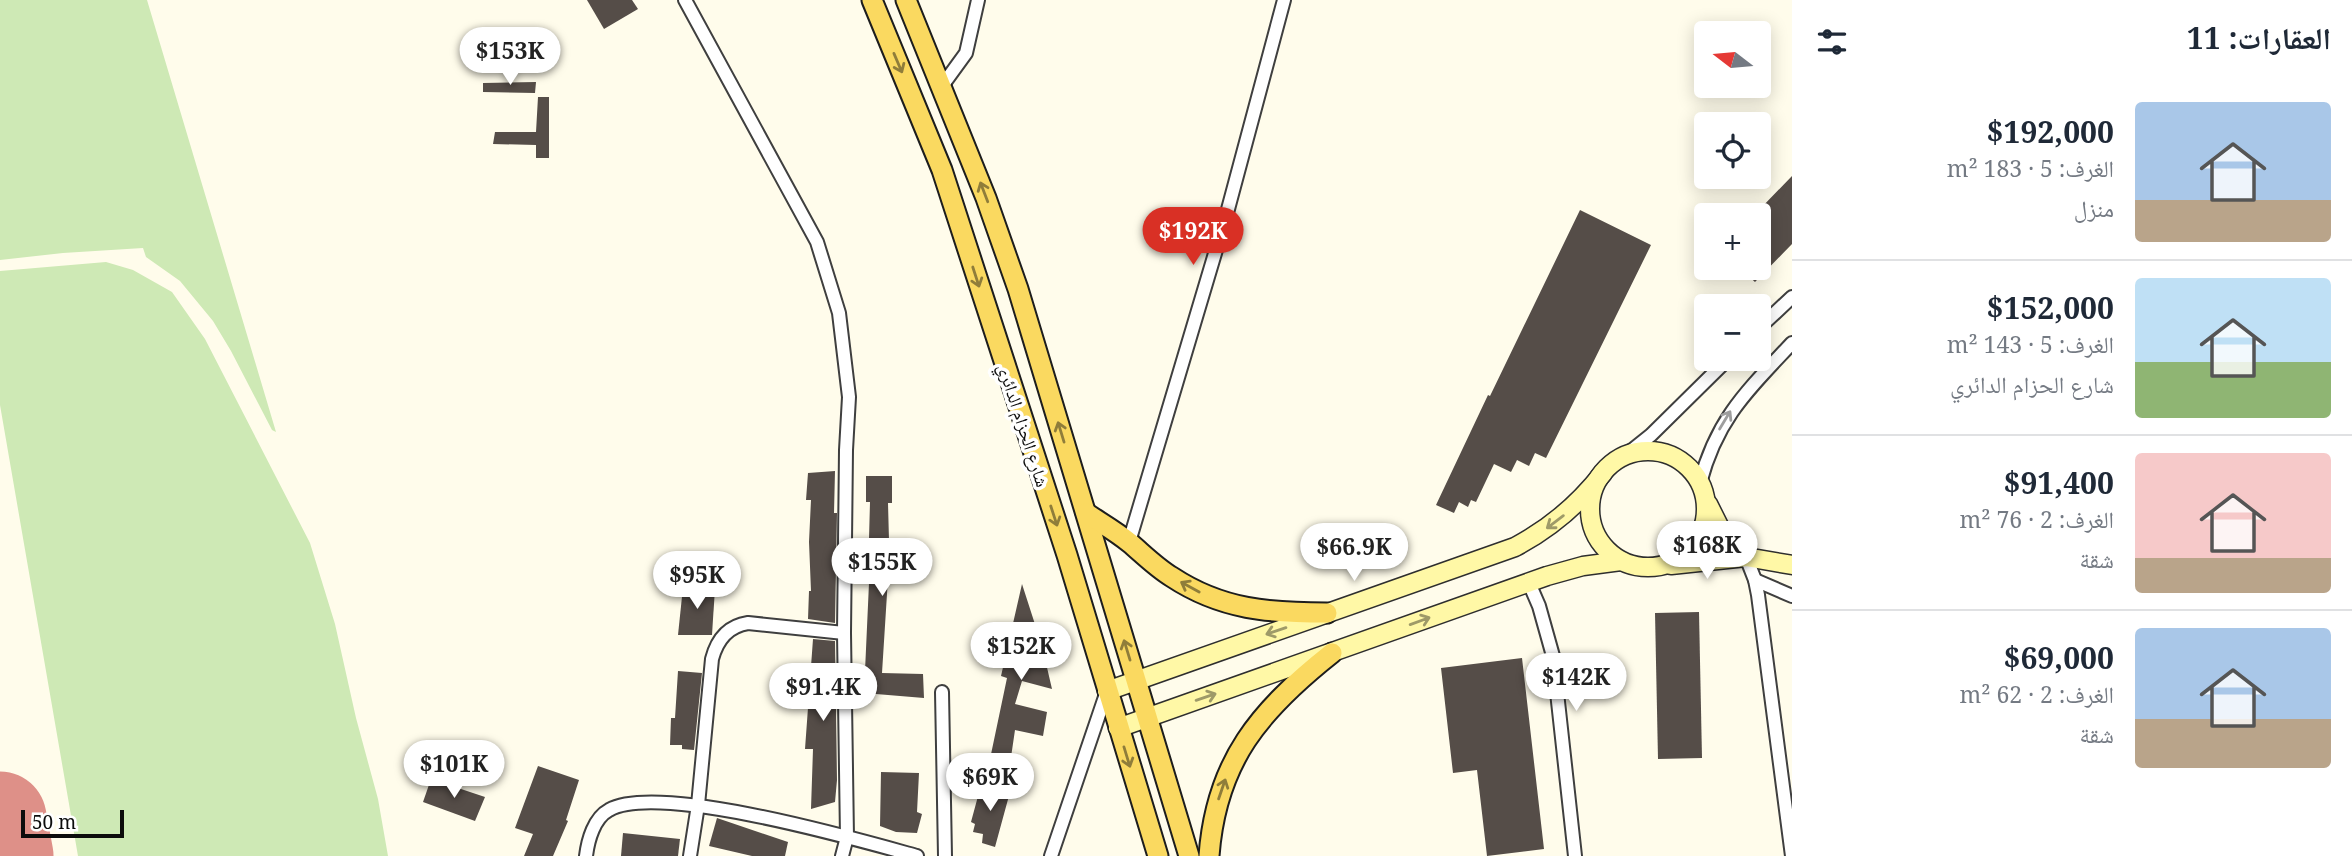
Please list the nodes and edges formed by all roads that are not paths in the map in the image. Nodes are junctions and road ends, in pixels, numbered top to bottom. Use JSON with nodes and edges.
{"nodes":[{"id":1,"x":684,"y":0,"type":"edge"},
{"id":2,"x":873,"y":0,"type":"edge"},
{"id":3,"x":906,"y":0,"type":"edge"},
{"id":4,"x":978,"y":0,"type":"edge"},
{"id":5,"x":1284,"y":0,"type":"edge"},
{"id":6,"x":942,"y":86,"type":"junction"},
{"id":7,"x":1792,"y":297,"type":"edge"},
{"id":8,"x":1771,"y":317,"type":"edge"},
{"id":9,"x":1792,"y":343,"type":"edge"},
{"id":10,"x":1716,"y":371,"type":"edge"},
{"id":11,"x":1626,"y":455,"type":"junction"},
{"id":12,"x":1602,"y":473,"type":"junction"},
{"id":13,"x":1703,"y":490,"type":"junction"},
{"id":14,"x":1086,"y":513,"type":"junction"},
{"id":15,"x":1129,"y":542,"type":"junction"},
{"id":16,"x":1746,"y":557,"type":"junction"},
{"id":17,"x":1621,"y":561,"type":"junction"},
{"id":18,"x":1664,"y":565,"type":"junction"},
{"id":19,"x":1792,"y":565,"type":"edge"},
{"id":20,"x":1755,"y":580,"type":"junction"},
{"id":21,"x":1529,"y":583,"type":"junction"},
{"id":22,"x":1792,"y":596,"type":"edge"},
{"id":23,"x":1327,"y":613,"type":"junction"},
{"id":24,"x":844,"y":633,"type":"junction"},
{"id":25,"x":1332,"y":653,"type":"junction"},
{"id":26,"x":1136,"y":681,"type":"junction"},
{"id":27,"x":1107,"y":691,"type":"junction"},
{"id":28,"x":942,"y":692,"type":"dead end"},
{"id":29,"x":1147,"y":718,"type":"junction"},
{"id":30,"x":1118,"y":728,"type":"junction"},
{"id":31,"x":698,"y":805,"type":"junction"},
{"id":32,"x":847,"y":837,"type":"junction"},
{"id":33,"x":586,"y":856,"type":"edge"},
{"id":34,"x":690,"y":856,"type":"edge"},
{"id":35,"x":842,"y":856,"type":"edge"},
{"id":36,"x":917,"y":856,"type":"edge"},
{"id":37,"x":945,"y":856,"type":"edge"},
{"id":38,"x":1051,"y":856,"type":"edge"},
{"id":39,"x":1157,"y":856,"type":"edge"},
{"id":40,"x":1189,"y":856,"type":"edge"},
{"id":41,"x":1209,"y":856,"type":"edge"},
{"id":42,"x":1576,"y":856,"type":"edge"},
{"id":43,"x":1792,"y":856,"type":"edge"}],
"edges":[{"from":1,"to":24,"type":"street"},
{"from":2,"to":27,"type":"main road","name":"شارع الحزام الدائري","one_way":true},
{"from":3,"to":6,"type":"main road","name":"شارع الحزام الدائري"},
{"from":4,"to":6,"type":"street"},
{"from":5,"to":15,"type":"street"},
{"from":14,"to":6,"type":"main road","name":"شارع الحزام الدائري","one_way":true},
{"from":7,"to":8,"type":"street"},
{"from":13,"to":9,"type":"street","one_way":true},
{"from":10,"to":11,"type":"street"},
{"from":11,"to":12,"type":"street"},
{"from":11,"to":13,"type":"street"},
{"from":12,"to":17,"type":"street"},
{"from":12,"to":23,"type":"street","one_way":true},
{"from":13,"to":16,"type":"street"},
{"from":13,"to":18,"type":"street"},
{"from":14,"to":15,"type":"main road"},
{"from":26,"to":14,"type":"main road","name":"شارع الحزام الدائري","one_way":true},
{"from":23,"to":15,"type":"main road","one_way":true},
{"from":16,"to":18,"type":"street"},
{"from":16,"to":19,"type":"street"},
{"from":16,"to":20,"type":"street"},
{"from":17,"to":18,"type":"street"},
{"from":17,"to":21,"type":"street"},
{"from":20,"to":22,"type":"street"},
{"from":20,"to":43,"type":"street"},
{"from":25,"to":21,"type":"street","one_way":true},
{"from":21,"to":42,"type":"street"},
{"from":23,"to":26,"type":"street","one_way":true},
{"from":24,"to":31,"type":"street"},
{"from":24,"to":32,"type":"street"},
{"from":29,"to":25,"type":"street","one_way":true},
{"from":41,"to":25,"type":"main road","one_way":true},
{"from":26,"to":27,"type":"street"},
{"from":26,"to":29,"type":"main road","name":"شارع الحزام الدائري"},
{"from":27,"to":30,"type":"main road","name":"شارع الحزام الدائري"},
{"from":27,"to":38,"type":"street"},
{"from":28,"to":37,"type":"street"},
{"from":29,"to":30,"type":"street"},
{"from":29,"to":40,"type":"main road","name":"شارع الحزام الدائري"},
{"from":30,"to":39,"type":"main road","name":"شارع الحزام الدائري","one_way":true},
{"from":31,"to":32,"type":"street"},
{"from":31,"to":33,"type":"street"},
{"from":31,"to":34,"type":"street"},
{"from":32,"to":35,"type":"street"},
{"from":32,"to":36,"type":"street"}]}
